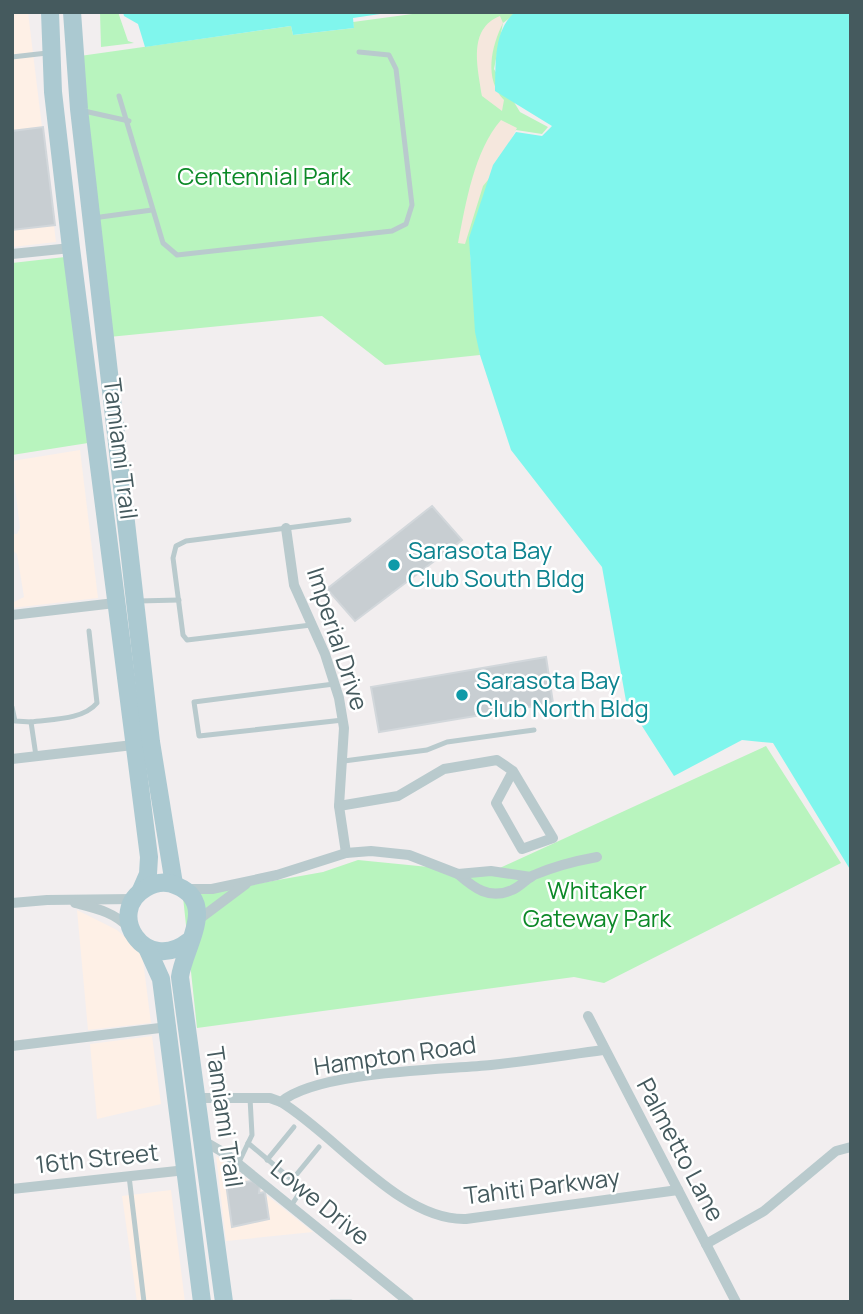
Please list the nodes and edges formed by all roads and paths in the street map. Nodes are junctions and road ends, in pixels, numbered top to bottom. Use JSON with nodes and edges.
{"nodes":[{"id":1,"x":50,"y":12,"type":"edge"},
{"id":2,"x":72,"y":12,"type":"edge"},
{"id":3,"x":359,"y":52,"type":"dead end"},
{"id":4,"x":50,"y":53,"type":"junction"},
{"id":5,"x":12,"y":57,"type":"edge"},
{"id":6,"x":51,"y":73,"type":"junction"},
{"id":7,"x":120,"y":96,"type":"dead end"},
{"id":8,"x":79,"y":110,"type":"junction"},
{"id":9,"x":129,"y":121,"type":"junction"},
{"id":10,"x":152,"y":210,"type":"junction"},
{"id":11,"x":93,"y":218,"type":"junction"},
{"id":12,"x":71,"y":248,"type":"junction"},
{"id":13,"x":12,"y":254,"type":"edge"},
{"id":14,"x":114,"y":423,"type":"junction"},
{"id":15,"x":349,"y":520,"type":"dead end"},
{"id":16,"x":286,"y":528,"type":"junction"},
{"id":17,"x":135,"y":600,"type":"junction"},
{"id":18,"x":179,"y":600,"type":"junction"},
{"id":19,"x":115,"y":603,"type":"junction"},
{"id":20,"x":12,"y":615,"type":"edge"},
{"id":21,"x":312,"y":625,"type":"junction"},
{"id":22,"x":89,"y":631,"type":"dead end"},
{"id":23,"x":334,"y":684,"type":"junction"},
{"id":24,"x":12,"y":707,"type":"edge"},
{"id":25,"x":343,"y":720,"type":"junction"},
{"id":26,"x":31,"y":723,"type":"junction"},
{"id":27,"x":534,"y":730,"type":"dead end"},
{"id":28,"x":133,"y":745,"type":"junction"},
{"id":29,"x":36,"y":756,"type":"junction"},
{"id":30,"x":12,"y":758,"type":"edge"},
{"id":31,"x":344,"y":761,"type":"junction"},
{"id":32,"x":513,"y":771,"type":"junction"},
{"id":33,"x":339,"y":806,"type":"junction"},
{"id":34,"x":346,"y":853,"type":"junction"},
{"id":35,"x":597,"y":857,"type":"dead end"},
{"id":36,"x":458,"y":874,"type":"junction"},
{"id":37,"x":531,"y":877,"type":"junction"},
{"id":38,"x":252,"y":881,"type":"junction"},
{"id":39,"x":179,"y":887,"type":"junction"},
{"id":40,"x":138,"y":895,"type":"junction"},
{"id":41,"x":62,"y":900,"type":"junction"},
{"id":42,"x":12,"y":903,"type":"edge"},
{"id":43,"x":198,"y":920,"type":"junction"},
{"id":44,"x":132,"y":932,"type":"junction"},
{"id":45,"x":189,"y":941,"type":"junction"},
{"id":46,"x":147,"y":948,"type":"junction"},
{"id":47,"x":588,"y":1016,"type":"dead end"},
{"id":48,"x":168,"y":1027,"type":"junction"},
{"id":49,"x":12,"y":1046,"type":"edge"},
{"id":50,"x":603,"y":1050,"type":"junction"},
{"id":51,"x":196,"y":1098,"type":"junction"},
{"id":52,"x":250,"y":1098,"type":"junction"},
{"id":53,"x":281,"y":1102,"type":"junction"},
{"id":54,"x":294,"y":1127,"type":"dead end"},
{"id":55,"x":202,"y":1140,"type":"junction"},
{"id":56,"x":248,"y":1143,"type":"junction"},
{"id":57,"x":319,"y":1147,"type":"dead end"},
{"id":58,"x":851,"y":1147,"type":"edge"},
{"id":59,"x":267,"y":1160,"type":"junction"},
{"id":60,"x":238,"y":1164,"type":"junction"},
{"id":61,"x":186,"y":1170,"type":"junction"},
{"id":62,"x":129,"y":1176,"type":"junction"},
{"id":63,"x":292,"y":1180,"type":"junction"},
{"id":64,"x":12,"y":1189,"type":"edge"},
{"id":65,"x":678,"y":1190,"type":"junction"},
{"id":66,"x":188,"y":1191,"type":"junction"},
{"id":67,"x":290,"y":1206,"type":"junction"},
{"id":68,"x":706,"y":1244,"type":"junction"},
{"id":69,"x":144,"y":1302,"type":"edge"},
{"id":70,"x":202,"y":1302,"type":"edge"},
{"id":71,"x":218,"y":1302,"type":"edge"},
{"id":72,"x":224,"y":1302,"type":"edge"},
{"id":73,"x":331,"y":1302,"type":"edge"},
{"id":74,"x":351,"y":1302,"type":"edge"},
{"id":75,"x":409,"y":1302,"type":"edge"},
{"id":76,"x":736,"y":1302,"type":"edge"}],
"edges":[{"from":1,"to":4,"type":"main road","name":"Tamiami Trail"},
{"from":2,"to":8,"type":"main road","name":"Tamiami Trail"},
{"from":3,"to":10,"type":"lane"},
{"from":4,"to":5,"type":"lane"},
{"from":4,"to":6,"type":"main road","name":"Tamiami Trail"},
{"from":6,"to":11,"type":"main road"},
{"from":6,"to":12,"type":"main road","name":"Tamiami Trail"},
{"from":7,"to":9,"type":"lane"},
{"from":8,"to":9,"type":"lane"},
{"from":8,"to":11,"type":"main road","name":"Tamiami Trail"},
{"from":9,"to":10,"type":"lane"},
{"from":10,"to":11,"type":"lane"},
{"from":11,"to":14,"type":"main road","name":"Tamiami Trail"},
{"from":12,"to":13,"type":"street"},
{"from":12,"to":14,"type":"main road"},
{"from":12,"to":19,"type":"main road","name":"Tamiami Trail"},
{"from":14,"to":17,"type":"main road","name":"Tamiami Trail"},
{"from":15,"to":16,"type":"lane"},
{"from":16,"to":18,"type":"lane"},
{"from":16,"to":21,"type":"street","name":"Imperial Drive"},
{"from":17,"to":18,"type":"lane"},
{"from":17,"to":39,"type":"main road","name":"Tamiami Trail"},
{"from":18,"to":21,"type":"lane"},
{"from":19,"to":20,"type":"street"},
{"from":19,"to":28,"type":"main road","name":"Tamiami Trail"},
{"from":21,"to":23,"type":"street","name":"Imperial Drive"},
{"from":22,"to":26,"type":"lane"},
{"from":23,"to":25,"type":"street","name":"Imperial Drive"},
{"from":23,"to":25,"type":"lane"},
{"from":24,"to":26,"type":"lane"},
{"from":25,"to":31,"type":"street","name":"Imperial Drive"},
{"from":26,"to":29,"type":"lane"},
{"from":27,"to":31,"type":"lane"},
{"from":28,"to":29,"type":"street"},
{"from":28,"to":40,"type":"main road","name":"Tamiami Trail"},
{"from":29,"to":30,"type":"street"},
{"from":31,"to":33,"type":"street","name":"Imperial Drive"},
{"from":32,"to":32,"type":"street"},
{"from":32,"to":33,"type":"street"},
{"from":33,"to":34,"type":"street","name":"Imperial Drive"},
{"from":34,"to":36,"type":"street"},
{"from":34,"to":38,"type":"street"},
{"from":35,"to":37,"type":"street"},
{"from":36,"to":37,"type":"street"},
{"from":36,"to":37,"type":"street"},
{"from":38,"to":39,"type":"street"},
{"from":38,"to":43,"type":"street"},
{"from":39,"to":40,"type":"main road"},
{"from":39,"to":43,"type":"main road","name":"Tamiami Trail"},
{"from":40,"to":41,"type":"street"},
{"from":40,"to":44,"type":"main road","name":"Tamiami Trail"},
{"from":41,"to":42,"type":"street"},
{"from":41,"to":44,"type":"street"},
{"from":43,"to":45,"type":"main road","name":"Tamiami Trail"},
{"from":44,"to":46,"type":"main road","name":"Tamiami Trail"},
{"from":45,"to":46,"type":"main road"},
{"from":45,"to":51,"type":"main road","name":"Tamiami Trail"},
{"from":46,"to":48,"type":"main road","name":"Tamiami Trail"},
{"from":47,"to":50,"type":"street","name":"Palmetto Lane"},
{"from":48,"to":49,"type":"street"},
{"from":48,"to":51,"type":"main road"},
{"from":48,"to":61,"type":"main road","name":"Tamiami Trail"},
{"from":50,"to":53,"type":"street","name":"Hampton Road"},
{"from":50,"to":65,"type":"street","name":"Palmetto Lane"},
{"from":51,"to":52,"type":"street"},
{"from":51,"to":55,"type":"main road","name":"Tamiami Trail"},
{"from":52,"to":53,"type":"street"},
{"from":52,"to":56,"type":"lane"},
{"from":53,"to":65,"type":"street","name":"Tahiti Parkway"},
{"from":54,"to":59,"type":"lane"},
{"from":55,"to":60,"type":"street","name":"Lowe Drive"},
{"from":55,"to":72,"type":"main road","name":"Tamiami Trail"},
{"from":56,"to":59,"type":"lane"},
{"from":56,"to":60,"type":"lane"},
{"from":57,"to":63,"type":"lane"},
{"from":58,"to":68,"type":"street"},
{"from":59,"to":63,"type":"lane"},
{"from":60,"to":67,"type":"street","name":"Lowe Drive"},
{"from":61,"to":62,"type":"street","name":"16th Street"},
{"from":61,"to":66,"type":"main road","name":"Tamiami Trail"},
{"from":62,"to":64,"type":"street","name":"16th Street"},
{"from":62,"to":69,"type":"lane"},
{"from":63,"to":67,"type":"lane"},
{"from":65,"to":68,"type":"street","name":"Palmetto Lane"},
{"from":66,"to":70,"type":"main road","name":"Tamiami Trail"},
{"from":66,"to":71,"type":"main road"},
{"from":67,"to":75,"type":"street","name":"Lowe Drive"},
{"from":68,"to":76,"type":"street","name":"Palmetto Lane"},
{"from":73,"to":74,"type":"lane"}]}
